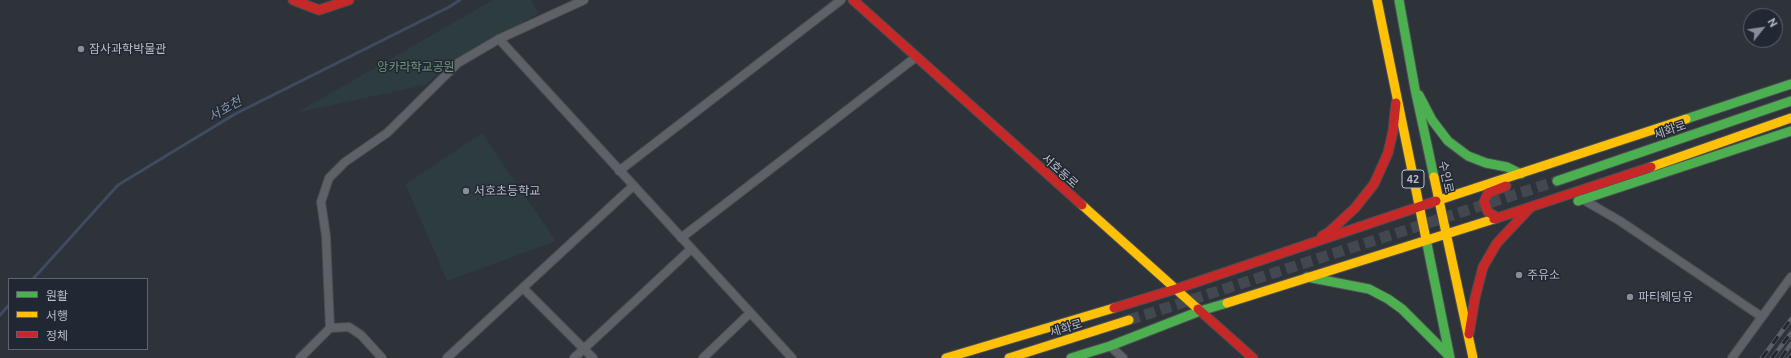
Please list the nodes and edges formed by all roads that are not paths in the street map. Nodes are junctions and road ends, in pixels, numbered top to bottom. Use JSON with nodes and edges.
{"nodes":[{"id":1,"x":293,"y":0,"type":"edge"},
{"id":2,"x":349,"y":0,"type":"edge"},
{"id":3,"x":584,"y":0,"type":"edge"},
{"id":4,"x":841,"y":0,"type":"edge"},
{"id":5,"x":853,"y":0,"type":"edge"},
{"id":6,"x":1377,"y":0,"type":"edge"},
{"id":7,"x":1399,"y":0,"type":"edge"},
{"id":8,"x":499,"y":39,"type":"junction"},
{"id":9,"x":916,"y":57,"type":"junction"},
{"id":10,"x":1791,"y":78,"type":"edge"},
{"id":11,"x":1791,"y":84,"type":"edge"},
{"id":12,"x":1415,"y":88,"type":"junction"},
{"id":13,"x":1396,"y":98,"type":"junction"},
{"id":14,"x":1791,"y":101,"type":"edge"},
{"id":15,"x":1791,"y":118,"type":"edge"},
{"id":16,"x":1791,"y":131,"type":"edge"},
{"id":17,"x":620,"y":171,"type":"junction"},
{"id":18,"x":1521,"y":174,"type":"junction"},
{"id":19,"x":1557,"y":181,"type":"tunnel mouth"},
{"id":20,"x":633,"y":186,"type":"junction"},
{"id":21,"x":1582,"y":199,"type":"junction"},
{"id":22,"x":1439,"y":200,"type":"junction"},
{"id":23,"x":1418,"y":207,"type":"junction"},
{"id":24,"x":1529,"y":209,"type":"junction"},
{"id":25,"x":1498,"y":218,"type":"junction"},
{"id":26,"x":1446,"y":234,"type":"junction"},
{"id":27,"x":681,"y":238,"type":"junction"},
{"id":28,"x":1426,"y":241,"type":"junction"},
{"id":29,"x":1298,"y":248,"type":"junction"},
{"id":30,"x":691,"y":250,"type":"junction"},
{"id":31,"x":1307,"y":277,"type":"junction"},
{"id":32,"x":1791,"y":277,"type":"edge"},
{"id":33,"x":523,"y":288,"type":"junction"},
{"id":34,"x":1176,"y":290,"type":"junction"},
{"id":35,"x":1200,"y":311,"type":"junction"},
{"id":36,"x":750,"y":313,"type":"junction"},
{"id":37,"x":1762,"y":317,"type":"junction"},
{"id":38,"x":1129,"y":320,"type":"tunnel mouth"},
{"id":39,"x":330,"y":328,"type":"junction"},
{"id":40,"x":1468,"y":338,"type":"junction"},
{"id":41,"x":1110,"y":346,"type":"junction"},
{"id":42,"x":584,"y":349,"type":"junction"},
{"id":43,"x":300,"y":358,"type":"edge"},
{"id":44,"x":382,"y":358,"type":"edge"},
{"id":45,"x":447,"y":358,"type":"edge"},
{"id":46,"x":574,"y":358,"type":"edge"},
{"id":47,"x":592,"y":358,"type":"edge"},
{"id":48,"x":703,"y":358,"type":"edge"},
{"id":49,"x":792,"y":358,"type":"edge"},
{"id":50,"x":946,"y":358,"type":"edge"},
{"id":51,"x":1009,"y":358,"type":"edge"},
{"id":52,"x":1071,"y":358,"type":"edge"},
{"id":53,"x":1123,"y":358,"type":"edge"},
{"id":54,"x":1252,"y":358,"type":"edge"},
{"id":55,"x":1450,"y":358,"type":"edge"},
{"id":56,"x":1472,"y":358,"type":"edge"},
{"id":57,"x":1732,"y":358,"type":"edge"}],
"edges":[{"from":1,"to":2,"type":"main road"},
{"from":3,"to":8,"type":"street"},
{"from":4,"to":17,"type":"street"},
{"from":5,"to":9,"type":"main road","name":"서호동로"},
{"from":6,"to":13,"type":"main road","number":"42"},
{"from":7,"to":12,"type":"main road","name":"수인로","number":"42"},
{"from":8,"to":17,"type":"street"},
{"from":8,"to":39,"type":"street"},
{"from":9,"to":27,"type":"street"},
{"from":9,"to":34,"type":"main road","name":"서호동로"},
{"from":10,"to":18,"type":"main road"},
{"from":11,"to":18,"type":"main road"},
{"from":12,"to":18,"type":"main road"},
{"from":12,"to":22,"type":"main road","name":"수인로","number":"42"},
{"from":13,"to":23,"type":"main road","number":"42"},
{"from":13,"to":29,"type":"main road"},
{"from":14,"to":19,"type":"main road","name":"세화로"},
{"from":15,"to":24,"type":"main road"},
{"from":16,"to":21,"type":"main road"},
{"from":17,"to":20,"type":"street"},
{"from":18,"to":22,"type":"main road"},
{"from":18,"to":25,"type":"main road"},
{"from":20,"to":27,"type":"street"},
{"from":20,"to":33,"type":"street"},
{"from":21,"to":24,"type":"main road"},
{"from":21,"to":37,"type":"street"},
{"from":22,"to":23,"type":"main road"},
{"from":22,"to":26,"type":"main road","name":"수인로","number":"42"},
{"from":23,"to":28,"type":"main road","number":"42"},
{"from":23,"to":29,"type":"main road"},
{"from":24,"to":25,"type":"main road"},
{"from":24,"to":40,"type":"main road"},
{"from":25,"to":26,"type":"main road"},
{"from":26,"to":28,"type":"main road"},
{"from":26,"to":40,"type":"main road","name":"수인로","number":"42"},
{"from":27,"to":30,"type":"street"},
{"from":28,"to":31,"type":"main road"},
{"from":28,"to":55,"type":"main road","number":"42"},
{"from":29,"to":34,"type":"main road"},
{"from":30,"to":36,"type":"street"},
{"from":30,"to":42,"type":"street"},
{"from":31,"to":35,"type":"main road"},
{"from":31,"to":55,"type":"main road"},
{"from":32,"to":37,"type":"street"},
{"from":33,"to":42,"type":"street"},
{"from":33,"to":45,"type":"street"},
{"from":34,"to":35,"type":"main road","name":"서호동로"},
{"from":34,"to":50,"type":"main road"},
{"from":35,"to":41,"type":"main road"},
{"from":35,"to":54,"type":"main road","name":"서호동로"},
{"from":36,"to":48,"type":"street"},
{"from":36,"to":49,"type":"street"},
{"from":37,"to":57,"type":"street"},
{"from":38,"to":51,"type":"main road","name":"세화로"},
{"from":39,"to":43,"type":"street"},
{"from":39,"to":44,"type":"street"},
{"from":40,"to":56,"type":"main road","name":"수인로","number":"42"},
{"from":41,"to":52,"type":"main road"},
{"from":41,"to":53,"type":"street"},
{"from":42,"to":46,"type":"street"},
{"from":42,"to":47,"type":"street"}]}
